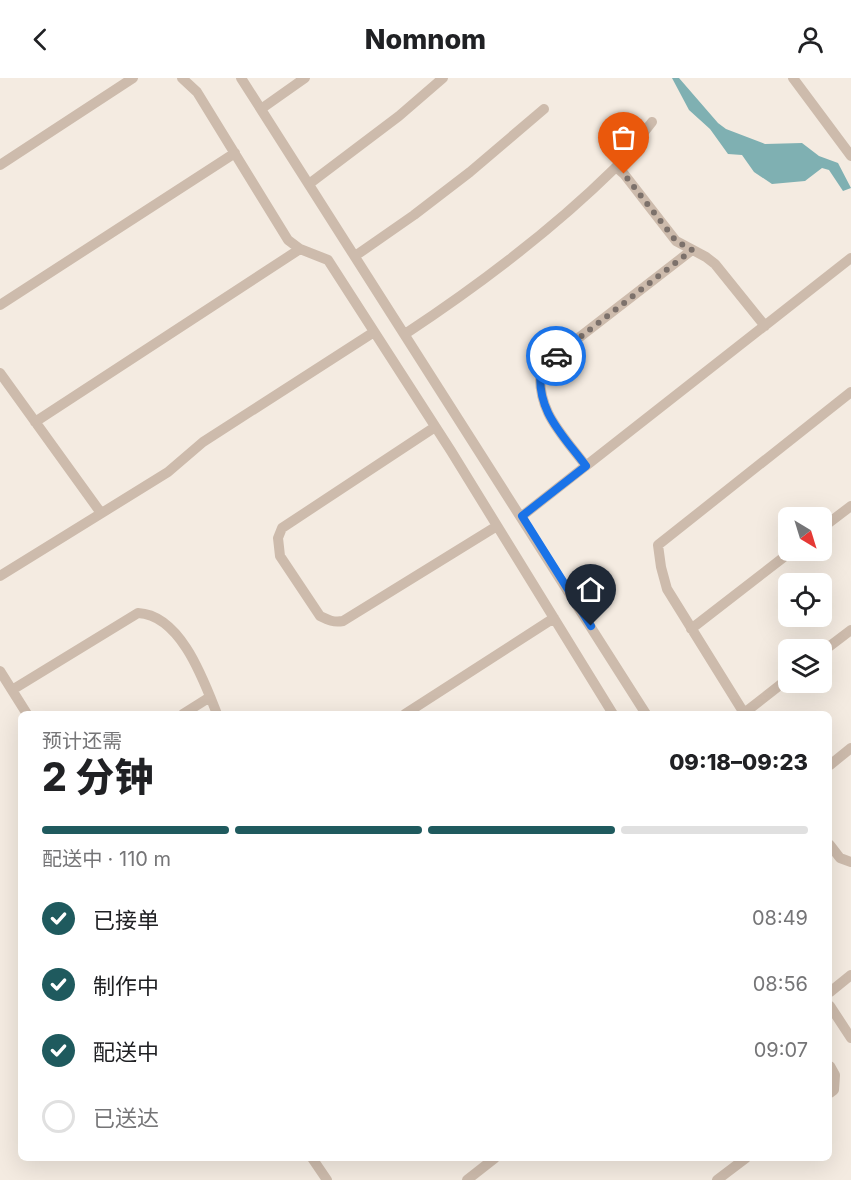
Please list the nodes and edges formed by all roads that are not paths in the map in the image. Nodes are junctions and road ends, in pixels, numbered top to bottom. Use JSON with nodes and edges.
{"nodes":[{"id":1,"x":132,"y":78,"type":"edge"},
{"id":2,"x":182,"y":78,"type":"edge"},
{"id":3,"x":241,"y":78,"type":"edge"},
{"id":4,"x":305,"y":78,"type":"edge"},
{"id":5,"x":443,"y":78,"type":"edge"},
{"id":6,"x":793,"y":78,"type":"edge"},
{"id":7,"x":261,"y":109,"type":"junction"},
{"id":8,"x":544,"y":109,"type":"dead end"},
{"id":9,"x":652,"y":122,"type":"dead end"},
{"id":10,"x":851,"y":135,"type":"edge"},
{"id":11,"x":841,"y":142,"type":"junction"},
{"id":12,"x":235,"y":153,"type":"junction"},
{"id":13,"x":851,"y":156,"type":"edge"},
{"id":14,"x":0,"y":165,"type":"edge"},
{"id":15,"x":616,"y":167,"type":"junction"},
{"id":16,"x":309,"y":184,"type":"junction"},
{"id":17,"x":300,"y":249,"type":"junction"},
{"id":18,"x":692,"y":250,"type":"junction"},
{"id":19,"x":355,"y":256,"type":"junction"},
{"id":20,"x":851,"y":258,"type":"edge"},
{"id":21,"x":0,"y":305,"type":"edge"},
{"id":22,"x":765,"y":326,"type":"junction"},
{"id":23,"x":374,"y":332,"type":"junction"},
{"id":24,"x":405,"y":334,"type":"junction"},
{"id":25,"x":0,"y":373,"type":"edge"},
{"id":26,"x":851,"y":392,"type":"edge"},
{"id":27,"x":35,"y":422,"type":"junction"},
{"id":28,"x":435,"y":427,"type":"junction"},
{"id":29,"x":586,"y":466,"type":"junction"},
{"id":30,"x":851,"y":506,"type":"edge"},
{"id":31,"x":100,"y":513,"type":"junction"},
{"id":32,"x":522,"y":516,"type":"junction"},
{"id":33,"x":832,"y":520,"type":"edge"},
{"id":34,"x":497,"y":526,"type":"junction"},
{"id":35,"x":779,"y":561,"type":"edge"},
{"id":36,"x":0,"y":576,"type":"edge"},
{"id":37,"x":554,"y":618,"type":"junction"},
{"id":38,"x":691,"y":629,"type":"junction"},
{"id":39,"x":851,"y":630,"type":"edge"},
{"id":40,"x":832,"y":644,"type":"edge"},
{"id":41,"x":0,"y":671,"type":"edge"},
{"id":42,"x":778,"y":687,"type":"edge"},
{"id":43,"x":12,"y":690,"type":"junction"},
{"id":44,"x":210,"y":697,"type":"junction"},
{"id":45,"x":25,"y":711,"type":"edge"},
{"id":46,"x":188,"y":711,"type":"edge"},
{"id":47,"x":216,"y":711,"type":"edge"},
{"id":48,"x":410,"y":711,"type":"edge"},
{"id":49,"x":609,"y":711,"type":"edge"},
{"id":50,"x":644,"y":711,"type":"edge"},
{"id":51,"x":742,"y":711,"type":"edge"},
{"id":52,"x":748,"y":711,"type":"edge"},
{"id":53,"x":851,"y":748,"type":"edge"},
{"id":54,"x":832,"y":763,"type":"edge"},
{"id":55,"x":832,"y":848,"type":"edge"},
{"id":56,"x":851,"y":862,"type":"edge"},
{"id":57,"x":851,"y":975,"type":"edge"},
{"id":58,"x":832,"y":990,"type":"edge"},
{"id":59,"x":832,"y":1009,"type":"edge"},
{"id":60,"x":851,"y":1038,"type":"edge"},
{"id":61,"x":832,"y":1070,"type":"edge"},
{"id":62,"x":832,"y":1092,"type":"edge"},
{"id":63,"x":314,"y":1161,"type":"edge"},
{"id":64,"x":491,"y":1161,"type":"edge"},
{"id":65,"x":742,"y":1161,"type":"edge"},
{"id":66,"x":327,"y":1180,"type":"edge"},
{"id":67,"x":467,"y":1180,"type":"edge"},
{"id":68,"x":717,"y":1180,"type":"edge"}],
"edges":[{"from":1,"to":14,"type":"lane"},
{"from":2,"to":12,"type":"lane"},
{"from":3,"to":7,"type":"lane"},
{"from":4,"to":7,"type":"lane"},
{"from":5,"to":16,"type":"lane"},
{"from":6,"to":11,"type":"lane"},
{"from":7,"to":16,"type":"lane"},
{"from":8,"to":19,"type":"lane"},
{"from":9,"to":15,"type":"lane"},
{"from":10,"to":11,"type":"lane"},
{"from":11,"to":13,"type":"lane"},
{"from":12,"to":17,"type":"lane"},
{"from":12,"to":21,"type":"lane"},
{"from":15,"to":18,"type":"lane"},
{"from":15,"to":24,"type":"lane"},
{"from":16,"to":19,"type":"lane"},
{"from":17,"to":23,"type":"lane"},
{"from":17,"to":27,"type":"lane"},
{"from":18,"to":22,"type":"lane"},
{"from":18,"to":29,"type":"lane"},
{"from":19,"to":24,"type":"lane"},
{"from":20,"to":22,"type":"lane"},
{"from":22,"to":29,"type":"lane"},
{"from":23,"to":28,"type":"lane"},
{"from":23,"to":31,"type":"lane"},
{"from":24,"to":32,"type":"lane"},
{"from":25,"to":27,"type":"lane"},
{"from":26,"to":38,"type":"lane"},
{"from":27,"to":31,"type":"lane"},
{"from":28,"to":34,"type":"lane"},
{"from":28,"to":34,"type":"lane"},
{"from":29,"to":32,"type":"lane"},
{"from":30,"to":33,"type":"lane"},
{"from":31,"to":36,"type":"lane"},
{"from":32,"to":50,"type":"lane"},
{"from":34,"to":37,"type":"lane"},
{"from":35,"to":38,"type":"lane"},
{"from":37,"to":48,"type":"lane"},
{"from":37,"to":49,"type":"lane"},
{"from":38,"to":51,"type":"lane"},
{"from":39,"to":40,"type":"lane"},
{"from":41,"to":43,"type":"lane"},
{"from":42,"to":52,"type":"lane"},
{"from":43,"to":44,"type":"lane"},
{"from":43,"to":45,"type":"lane"},
{"from":44,"to":46,"type":"lane"},
{"from":44,"to":47,"type":"lane"},
{"from":53,"to":54,"type":"lane"},
{"from":55,"to":56,"type":"lane"},
{"from":57,"to":58,"type":"lane"},
{"from":59,"to":60,"type":"lane"},
{"from":61,"to":62,"type":"lane"},
{"from":63,"to":66,"type":"lane"},
{"from":64,"to":67,"type":"lane"},
{"from":65,"to":68,"type":"lane"}]}
